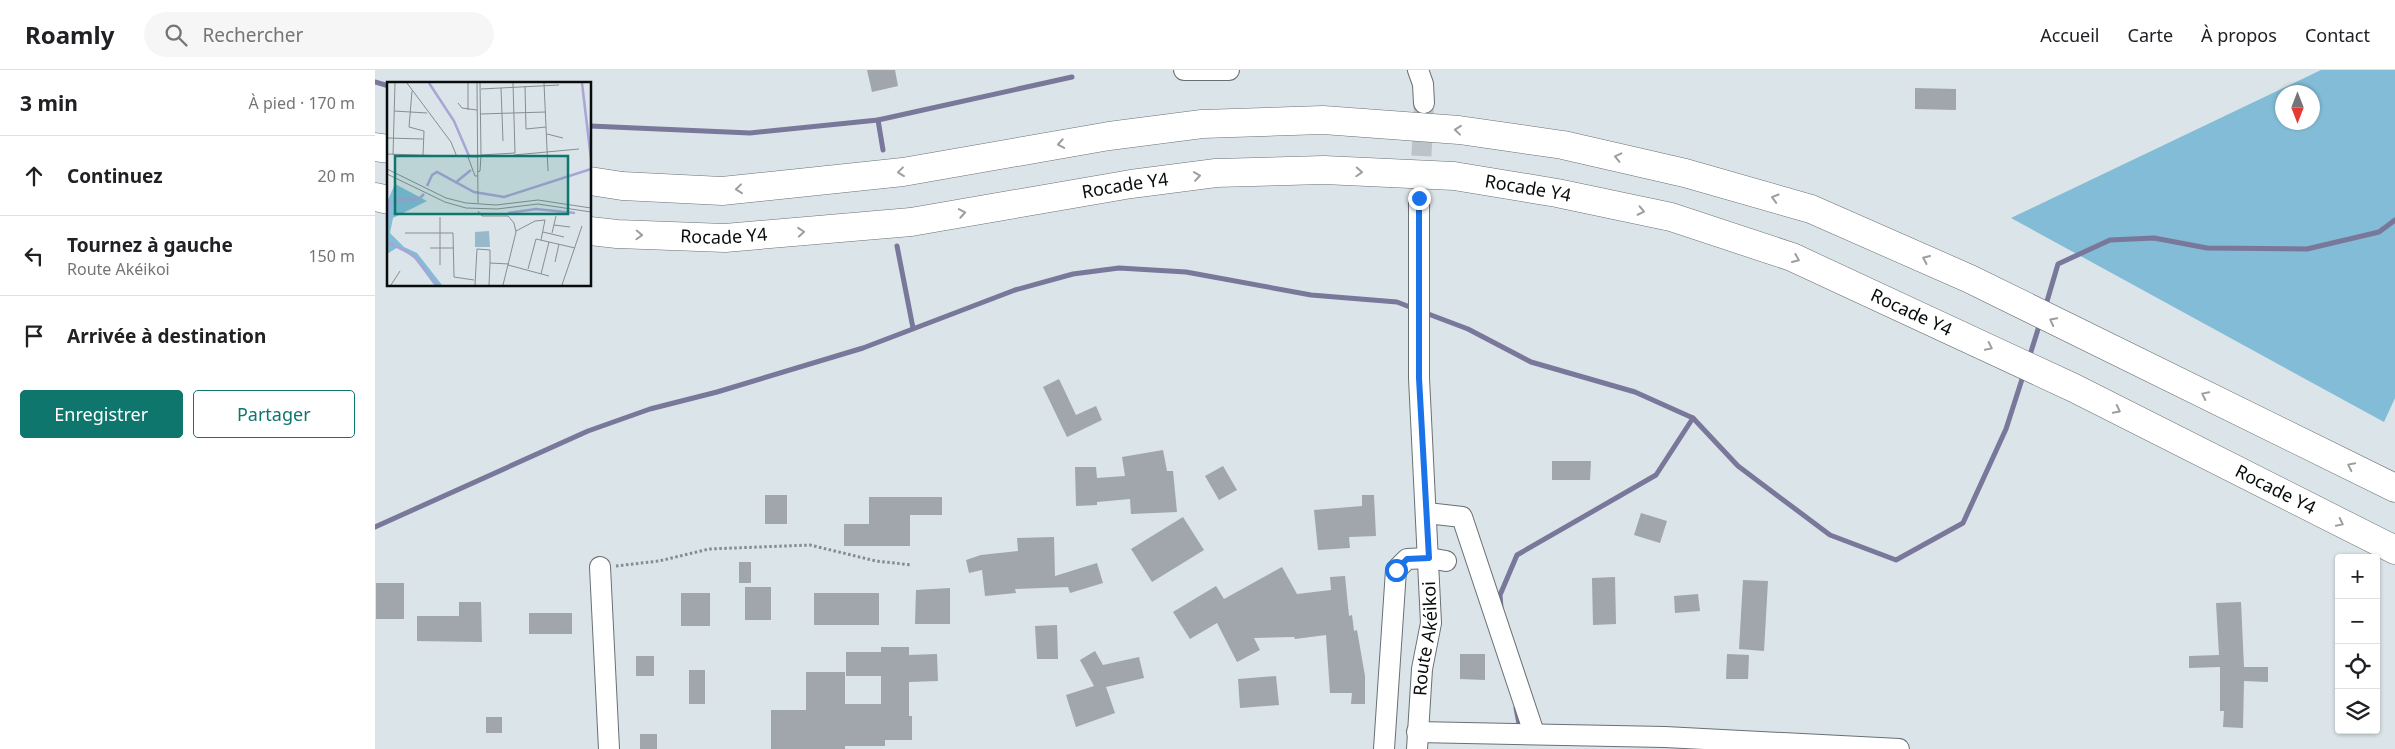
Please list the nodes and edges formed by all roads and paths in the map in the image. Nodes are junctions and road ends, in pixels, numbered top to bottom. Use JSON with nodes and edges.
{"nodes":[{"id":1,"x":1184,"y":70,"type":"edge"},
{"id":2,"x":1229,"y":70,"type":"edge"},
{"id":3,"x":1418,"y":70,"type":"edge"},
{"id":4,"x":1424,"y":103,"type":"tunnel mouth"},
{"id":5,"x":591,"y":182,"type":"edge"},
{"id":6,"x":1419,"y":198,"type":"tunnel mouth"},
{"id":7,"x":591,"y":231,"type":"edge"},
{"id":8,"x":2395,"y":488,"type":"edge"},
{"id":9,"x":1427,"y":513,"type":"junction"},
{"id":10,"x":2395,"y":550,"type":"edge"},
{"id":11,"x":1438,"y":560,"type":"junction"},
{"id":12,"x":912,"y":565,"type":"dead end"},
{"id":13,"x":600,"y":567,"type":"joint"},
{"id":14,"x":1534,"y":733,"type":"junction"},
{"id":15,"x":1417,"y":741,"type":"edge"},
{"id":16,"x":1667,"y":743,"type":"edge"},
{"id":17,"x":609,"y":749,"type":"edge"},
{"id":18,"x":1384,"y":749,"type":"edge"},
{"id":19,"x":1899,"y":749,"type":"edge"}],
"edges":[{"from":1,"to":2,"type":"street"},
{"from":3,"to":4,"type":"street"},
{"from":8,"to":5,"type":"highway","one_way":true},
{"from":6,"to":9,"type":"street","name":"Route Akéikoi"},
{"from":7,"to":10,"type":"highway","name":"Rocade Y4","one_way":true},
{"from":9,"to":11,"type":"street","name":"Route Akéikoi"},
{"from":9,"to":14,"type":"street"},
{"from":11,"to":15,"type":"street","name":"Route Akéikoi"},
{"from":11,"to":18,"type":"street"},
{"from":12,"to":13,"type":"path"},
{"from":13,"to":17,"type":"street"},
{"from":14,"to":15,"type":"street"},
{"from":14,"to":16,"type":"street"},
{"from":16,"to":19,"type":"street"}]}
